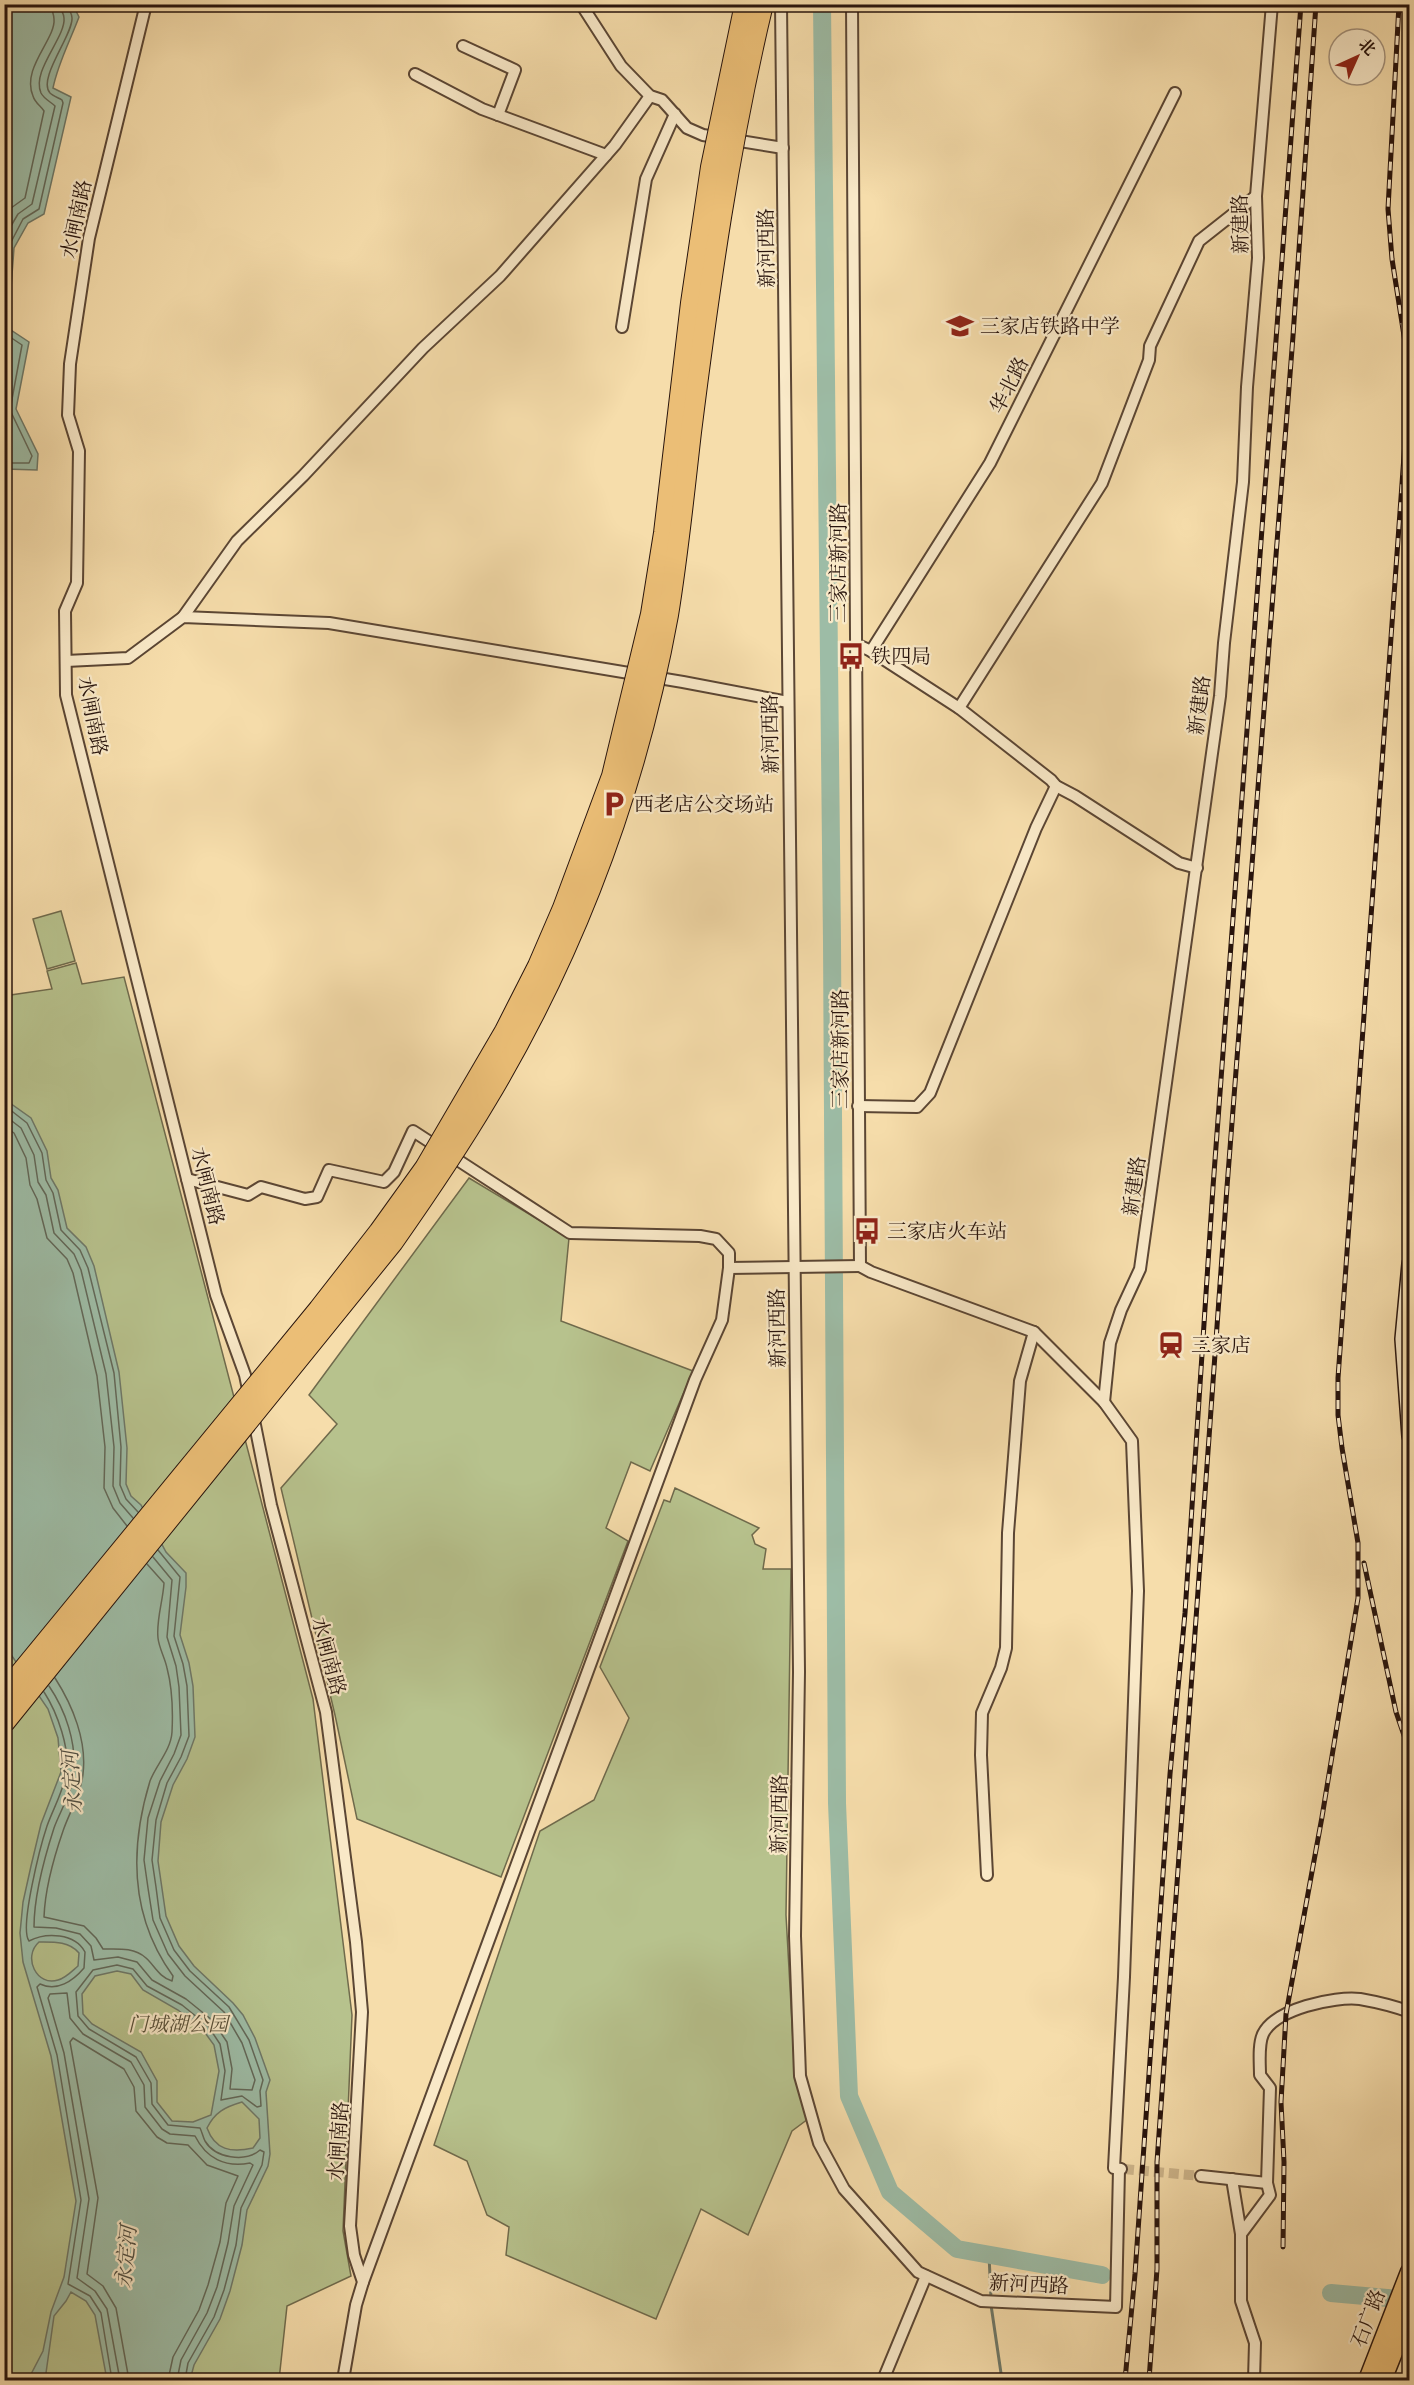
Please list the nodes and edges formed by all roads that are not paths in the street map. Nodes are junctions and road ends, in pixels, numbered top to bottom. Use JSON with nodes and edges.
{"nodes":[{"id":1,"x":146,"y":4,"type":"edge"},
{"id":2,"x":581,"y":4,"type":"edge"},
{"id":3,"x":745,"y":4,"type":"edge"},
{"id":4,"x":763,"y":4,"type":"edge"},
{"id":5,"x":781,"y":4,"type":"edge"},
{"id":6,"x":852,"y":4,"type":"edge"},
{"id":7,"x":1272,"y":4,"type":"edge"},
{"id":8,"x":464,"y":46,"type":"dead end"},
{"id":9,"x":415,"y":74,"type":"dead end"},
{"id":10,"x":1175,"y":93,"type":"dead end"},
{"id":11,"x":650,"y":96,"type":"junction"},
{"id":12,"x":498,"y":114,"type":"junction"},
{"id":13,"x":675,"y":114,"type":"junction"},
{"id":14,"x":783,"y":148,"type":"junction"},
{"id":15,"x":606,"y":155,"type":"junction"},
{"id":16,"x":1256,"y":196,"type":"junction"},
{"id":17,"x":622,"y":327,"type":"dead end"},
{"id":18,"x":183,"y":617,"type":"junction"},
{"id":19,"x":856,"y":644,"type":"junction"},
{"id":20,"x":871,"y":651,"type":"junction"},
{"id":21,"x":66,"y":662,"type":"junction"},
{"id":22,"x":788,"y":702,"type":"junction"},
{"id":23,"x":959,"y":708,"type":"junction"},
{"id":24,"x":1056,"y":786,"type":"junction"},
{"id":25,"x":1197,"y":868,"type":"junction"},
{"id":26,"x":858,"y":1106,"type":"junction"},
{"id":27,"x":187,"y":1179,"type":"junction"},
{"id":28,"x":1410,"y":1264,"type":"edge"},
{"id":29,"x":860,"y":1266,"type":"junction"},
{"id":30,"x":794,"y":1267,"type":"junction"},
{"id":31,"x":729,"y":1268,"type":"junction"},
{"id":32,"x":1034,"y":1332,"type":"junction"},
{"id":33,"x":1104,"y":1402,"type":"junction"},
{"id":34,"x":1410,"y":1436,"type":"edge"},
{"id":35,"x":4,"y":1693,"type":"edge"},
{"id":36,"x":4,"y":1723,"type":"edge"},
{"id":37,"x":987,"y":1875,"type":"dead end"},
{"id":38,"x":1410,"y":2012,"type":"edge"},
{"id":39,"x":1201,"y":2176,"type":"tunnel mouth"},
{"id":40,"x":1232,"y":2179,"type":"junction"},
{"id":41,"x":1267,"y":2183,"type":"junction"},
{"id":42,"x":1241,"y":2234,"type":"junction"},
{"id":43,"x":1410,"y":2272,"type":"edge"},
{"id":44,"x":927,"y":2276,"type":"junction"},
{"id":45,"x":363,"y":2282,"type":"junction"},
{"id":46,"x":1410,"y":2310,"type":"edge"},
{"id":47,"x":343,"y":2380,"type":"edge"},
{"id":48,"x":883,"y":2380,"type":"edge"},
{"id":49,"x":1254,"y":2380,"type":"edge"},
{"id":50,"x":1368,"y":2380,"type":"edge"},
{"id":51,"x":1382,"y":2380,"type":"edge"}],
"edges":[{"from":1,"to":21,"type":"street","name":"水闸南路"},
{"from":2,"to":11,"type":"street"},
{"from":3,"to":35,"type":"highway","bridge":true},
{"from":4,"to":36,"type":"highway","bridge":true},
{"from":5,"to":14,"type":"street","name":"新河西路"},
{"from":6,"to":19,"type":"street","name":"三家店新河路"},
{"from":7,"to":16,"type":"street","name":"新建路"},
{"from":8,"to":12,"type":"street"},
{"from":9,"to":12,"type":"street"},
{"from":10,"to":20,"type":"street","name":"华北路"},
{"from":11,"to":13,"type":"street"},
{"from":11,"to":15,"type":"street"},
{"from":12,"to":15,"type":"street"},
{"from":13,"to":14,"type":"street"},
{"from":13,"to":17,"type":"street"},
{"from":14,"to":22,"type":"street","name":"新河西路"},
{"from":15,"to":18,"type":"street"},
{"from":16,"to":23,"type":"street"},
{"from":16,"to":25,"type":"street","name":"新建路"},
{"from":18,"to":21,"type":"street"},
{"from":18,"to":22,"type":"street"},
{"from":19,"to":20,"type":"street"},
{"from":19,"to":26,"type":"street","name":"三家店新河路"},
{"from":20,"to":23,"type":"street"},
{"from":21,"to":27,"type":"street","name":"水闸南路"},
{"from":22,"to":30,"type":"street","name":"新河西路"},
{"from":23,"to":24,"type":"street"},
{"from":24,"to":25,"type":"street"},
{"from":24,"to":26,"type":"street"},
{"from":25,"to":33,"type":"street","name":"新建路"},
{"from":26,"to":29,"type":"street","name":"三家店新河路"},
{"from":27,"to":31,"type":"street"},
{"from":27,"to":45,"type":"street","name":"水闸南路"},
{"from":28,"to":34,"type":"main road"},
{"from":29,"to":30,"type":"street"},
{"from":29,"to":32,"type":"street"},
{"from":30,"to":31,"type":"street"},
{"from":30,"to":44,"type":"street","name":"新河西路"},
{"from":31,"to":45,"type":"street"},
{"from":32,"to":33,"type":"street"},
{"from":32,"to":37,"type":"street"},
{"from":33,"to":44,"type":"street","name":"新河西路"},
{"from":38,"to":41,"type":"street"},
{"from":39,"to":40,"type":"street"},
{"from":40,"to":41,"type":"street"},
{"from":40,"to":42,"type":"street"},
{"from":41,"to":42,"type":"street"},
{"from":42,"to":49,"type":"street"},
{"from":43,"to":50,"type":"main road","name":"石广路"},
{"from":44,"to":48,"type":"street"},
{"from":45,"to":47,"type":"street"},
{"from":46,"to":51,"type":"main road","name":"石广路"}]}
